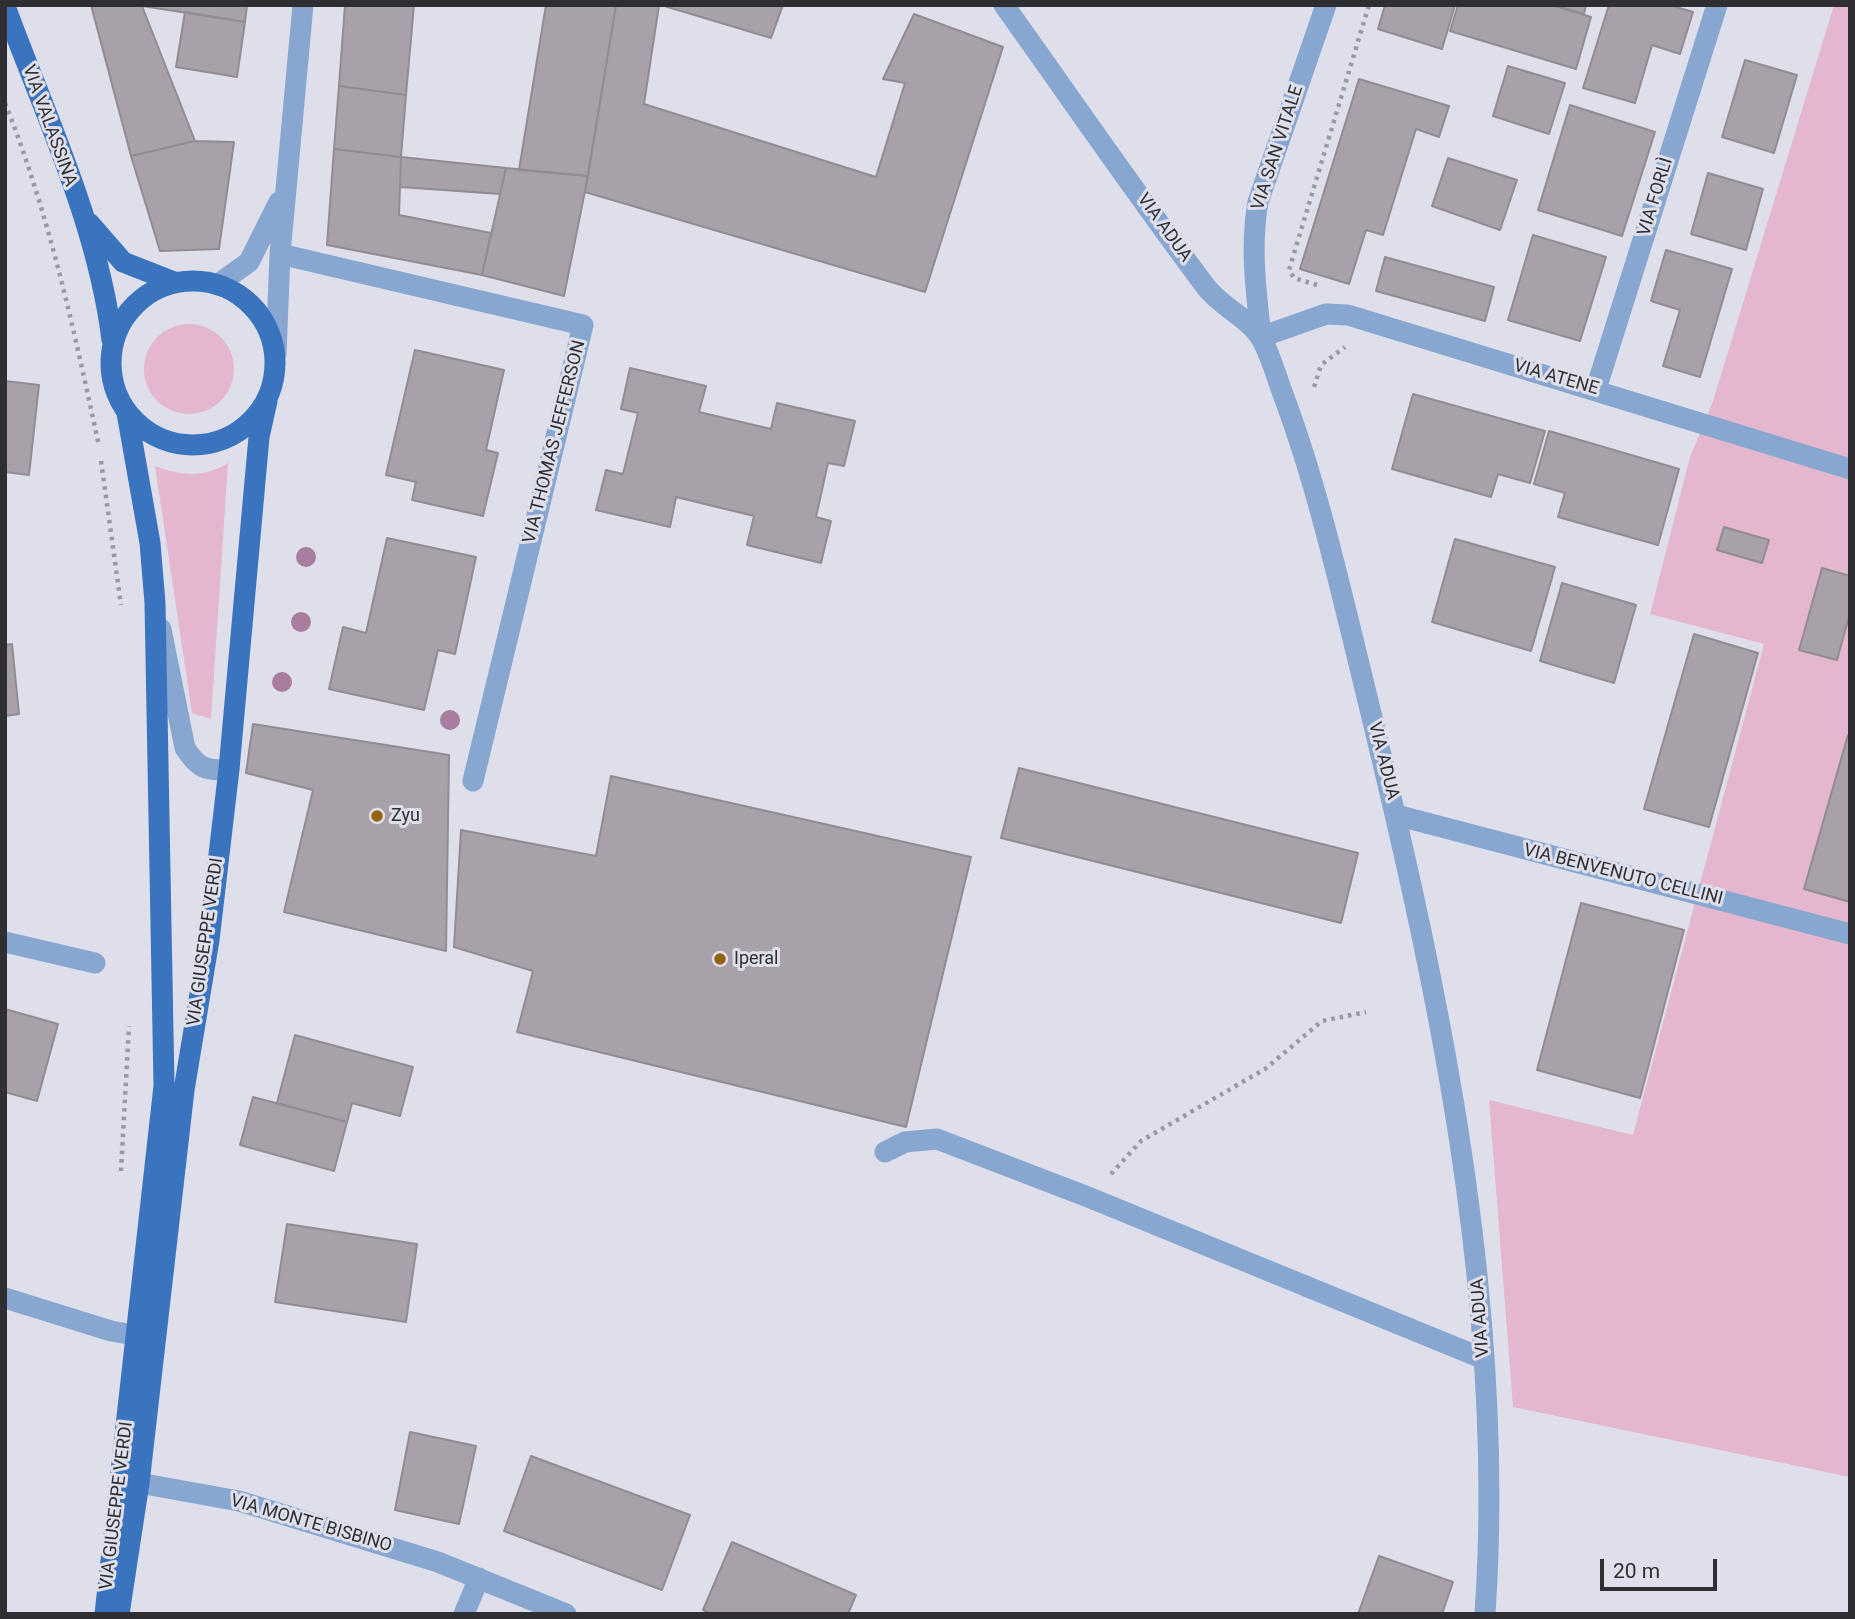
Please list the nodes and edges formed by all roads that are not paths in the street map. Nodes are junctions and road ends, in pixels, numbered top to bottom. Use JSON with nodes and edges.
{"nodes":[{"id":1,"x":303,"y":5,"type":"edge"},
{"id":2,"x":1004,"y":5,"type":"edge"},
{"id":3,"x":1326,"y":5,"type":"edge"},
{"id":4,"x":1717,"y":5,"type":"edge"},
{"id":5,"x":5,"y":6,"type":"edge"},
{"id":6,"x":286,"y":188,"type":"junction"},
{"id":7,"x":79,"y":205,"type":"junction"},
{"id":8,"x":280,"y":254,"type":"junction"},
{"id":9,"x":174,"y":282,"type":"junction"},
{"id":10,"x":217,"y":285,"type":"junction"},
{"id":11,"x":1261,"y":337,"type":"junction"},
{"id":12,"x":113,"y":346,"type":"junction"},
{"id":13,"x":276,"y":354,"type":"junction"},
{"id":14,"x":1596,"y":389,"type":"junction"},
{"id":15,"x":267,"y":401,"type":"junction"},
{"id":16,"x":127,"y":413,"type":"junction"},
{"id":17,"x":1850,"y":468,"type":"edge"},
{"id":18,"x":155,"y":603,"type":"junction"},
{"id":19,"x":229,"y":769,"type":"junction"},
{"id":20,"x":473,"y":781,"type":"dead end"},
{"id":21,"x":1396,"y":815,"type":"junction"},
{"id":22,"x":1850,"y":934,"type":"edge"},
{"id":23,"x":5,"y":942,"type":"edge"},
{"id":24,"x":96,"y":963,"type":"dead end"},
{"id":25,"x":885,"y":1152,"type":"dead end"},
{"id":26,"x":5,"y":1298,"type":"edge"},
{"id":27,"x":134,"y":1335,"type":"junction"},
{"id":28,"x":1484,"y":1359,"type":"junction"},
{"id":29,"x":129,"y":1398,"type":"junction"},
{"id":30,"x":139,"y":1483,"type":"junction"},
{"id":31,"x":479,"y":1578,"type":"junction"},
{"id":32,"x":105,"y":1614,"type":"edge"},
{"id":33,"x":119,"y":1614,"type":"edge"},
{"id":34,"x":464,"y":1614,"type":"edge"},
{"id":35,"x":566,"y":1614,"type":"edge"},
{"id":36,"x":1485,"y":1614,"type":"edge"}],
"edges":[{"from":1,"to":6,"type":"street"},
{"from":2,"to":11,"type":"street","name":"VIA ADUA"},
{"from":3,"to":11,"type":"street","name":"VIA SAN VITALE"},
{"from":4,"to":14,"type":"street","name":"VIA FORLÌ"},
{"from":5,"to":7,"type":"main road","name":"VIA VALASSINA"},
{"from":6,"to":8,"type":"street"},
{"from":6,"to":10,"type":"street"},
{"from":7,"to":9,"type":"main road","name":"VIA VALASSINA"},
{"from":7,"to":12,"type":"main road","name":"VIA VALASSINA"},
{"from":8,"to":13,"type":"street"},
{"from":8,"to":20,"type":"street","name":"VIA THOMAS JEFFERSON"},
{"from":9,"to":10,"type":"main road"},
{"from":9,"to":12,"type":"main road"},
{"from":10,"to":13,"type":"main road"},
{"from":11,"to":14,"type":"street","name":"VIA ATENE"},
{"from":11,"to":21,"type":"street","name":"VIA ADUA"},
{"from":12,"to":16,"type":"main road"},
{"from":13,"to":15,"type":"main road"},
{"from":14,"to":17,"type":"street","name":"VIA ATENE"},
{"from":15,"to":16,"type":"main road"},
{"from":15,"to":19,"type":"main road","name":"VIA GIUSEPPE VERDI"},
{"from":16,"to":18,"type":"main road","name":"VIA GIUSEPPE VERDI"},
{"from":18,"to":19,"type":"street"},
{"from":18,"to":27,"type":"main road","name":"VIA GIUSEPPE VERDI"},
{"from":19,"to":30,"type":"main road","name":"VIA GIUSEPPE VERDI"},
{"from":21,"to":22,"type":"street","name":"VIA BENVENUTO CELLINI"},
{"from":21,"to":28,"type":"street","name":"VIA ADUA"},
{"from":23,"to":24,"type":"street"},
{"from":25,"to":28,"type":"street"},
{"from":26,"to":27,"type":"street"},
{"from":27,"to":29,"type":"main road","name":"VIA GIUSEPPE VERDI"},
{"from":28,"to":36,"type":"street","name":"VIA ADUA"},
{"from":29,"to":30,"type":"street","name":"VIA GIUSEPPE VERDI"},
{"from":29,"to":32,"type":"main road","name":"VIA GIUSEPPE VERDI"},
{"from":30,"to":31,"type":"street","name":"VIA MONTE BISBINO"},
{"from":30,"to":33,"type":"main road","name":"VIA GIUSEPPE VERDI"},
{"from":31,"to":34,"type":"street"},
{"from":31,"to":35,"type":"street","name":"VIA MONTE BISBINO"}]}
